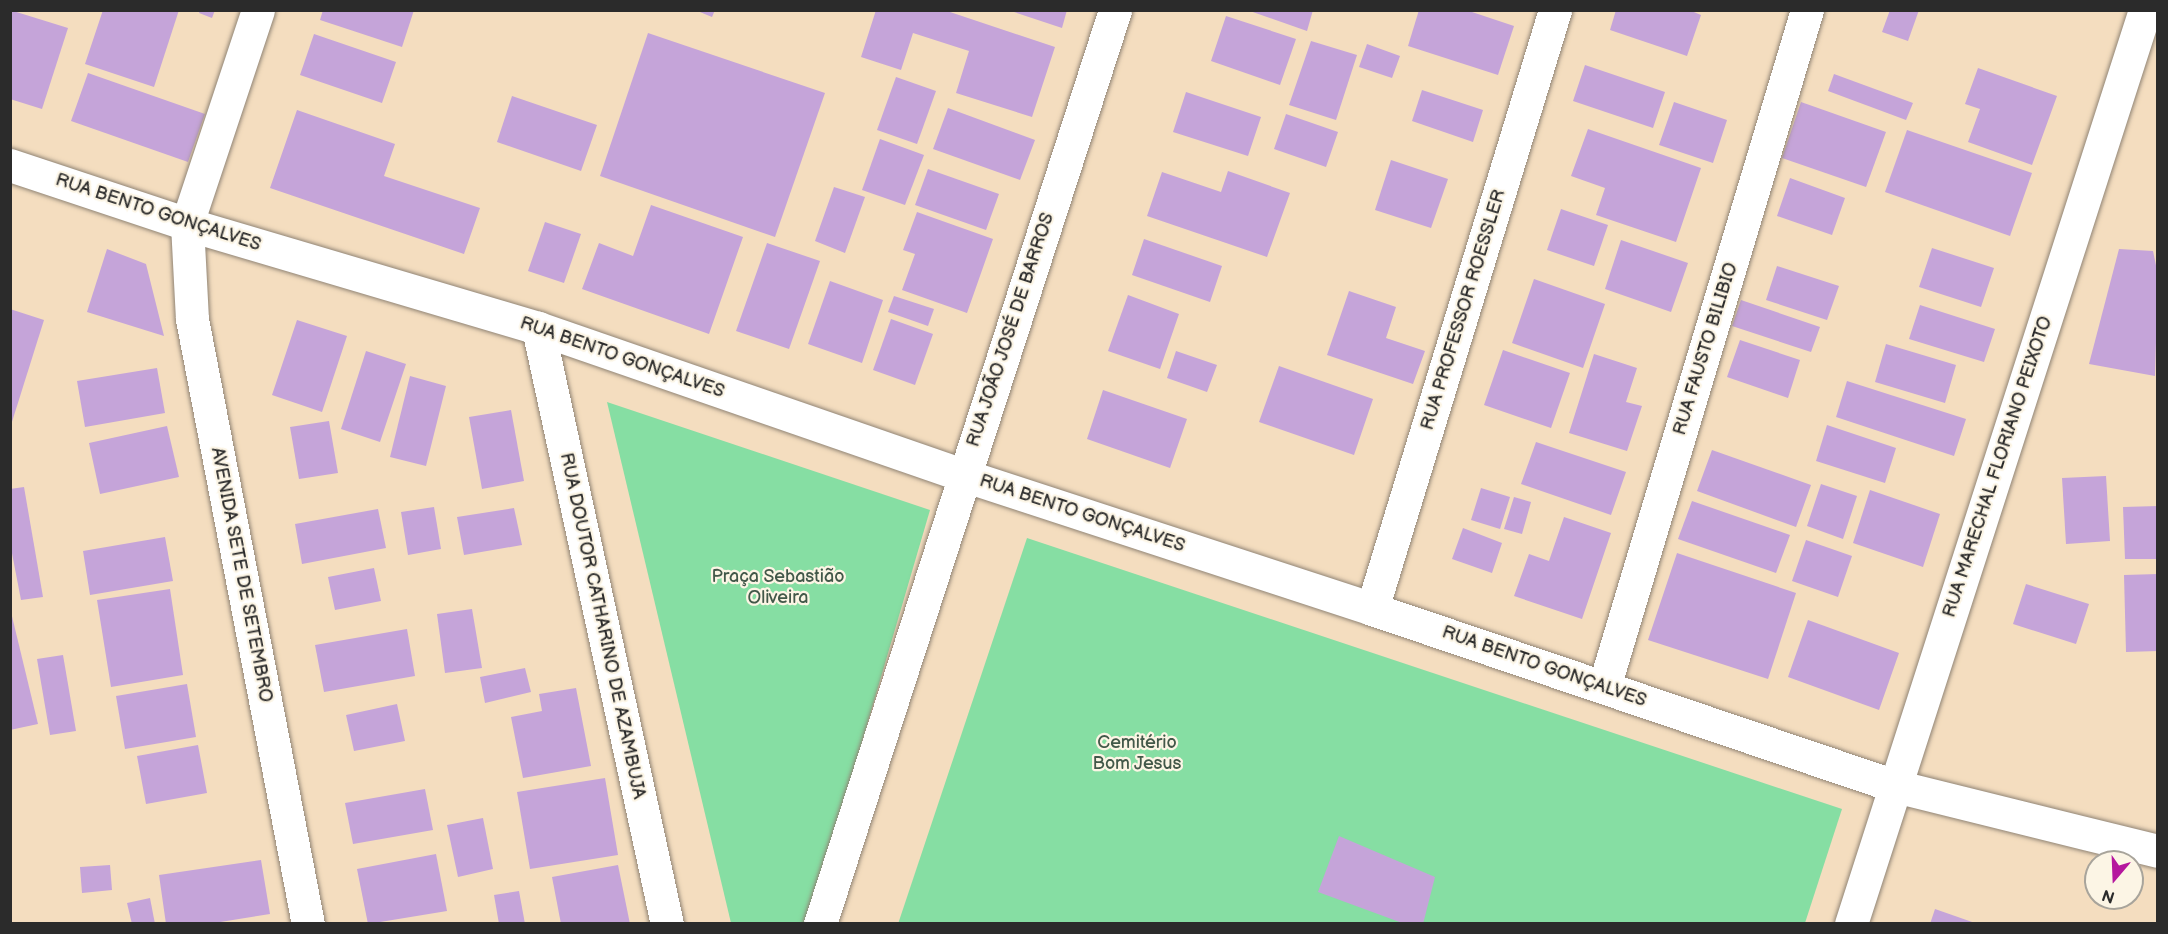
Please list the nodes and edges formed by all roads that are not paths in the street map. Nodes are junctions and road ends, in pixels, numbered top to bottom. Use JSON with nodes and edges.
{"nodes":[{"id":1,"x":258,"y":10,"type":"edge"},
{"id":2,"x":1115,"y":10,"type":"edge"},
{"id":3,"x":1555,"y":10,"type":"edge"},
{"id":4,"x":1807,"y":10,"type":"edge"},
{"id":5,"x":2145,"y":10,"type":"edge"},
{"id":6,"x":10,"y":165,"type":"edge"},
{"id":7,"x":187,"y":224,"type":"junction"},
{"id":8,"x":538,"y":328,"type":"junction"},
{"id":9,"x":963,"y":475,"type":"junction"},
{"id":10,"x":1372,"y":609,"type":"junction"},
{"id":11,"x":1604,"y":687,"type":"junction"},
{"id":12,"x":1895,"y":786,"type":"junction"},
{"id":13,"x":2157,"y":851,"type":"edge"},
{"id":14,"x":308,"y":924,"type":"edge"},
{"id":15,"x":667,"y":924,"type":"edge"},
{"id":16,"x":820,"y":924,"type":"edge"},
{"id":17,"x":1851,"y":924,"type":"edge"}],
"edges":[{"from":1,"to":7,"type":"street"},
{"from":2,"to":9,"type":"street","name":"RUA JOÃO JOSÉ DE BARROS"},
{"from":3,"to":10,"type":"street","name":"RUA PROFESSOR ROESSLER"},
{"from":4,"to":11,"type":"street","name":"RUA FAUSTO BILIBIO"},
{"from":5,"to":12,"type":"street","name":"RUA MARECHAL FLORIANO PEIXOTO"},
{"from":6,"to":7,"type":"street","name":"RUA BENTO GONÇALVES"},
{"from":7,"to":8,"type":"street","name":"RUA BENTO GONÇALVES"},
{"from":7,"to":14,"type":"street","name":"AVENIDA SETE DE SETEMBRO"},
{"from":8,"to":9,"type":"street","name":"RUA BENTO GONÇALVES"},
{"from":8,"to":15,"type":"street","name":"RUA DOUTOR CATHARINO DE AZAMBUJA"},
{"from":9,"to":10,"type":"street","name":"RUA BENTO GONÇALVES"},
{"from":9,"to":16,"type":"street","name":"RUA JOÃO JOSÉ DE BARROS"},
{"from":10,"to":11,"type":"street","name":"RUA BENTO GONÇALVES"},
{"from":11,"to":12,"type":"street","name":"RUA BENTO GONÇALVES"},
{"from":12,"to":13,"type":"street","name":"RUA BENTO GONÇALVES"},
{"from":12,"to":17,"type":"street","name":"RUA MARECHAL FLORIANO PEIXOTO"}]}
